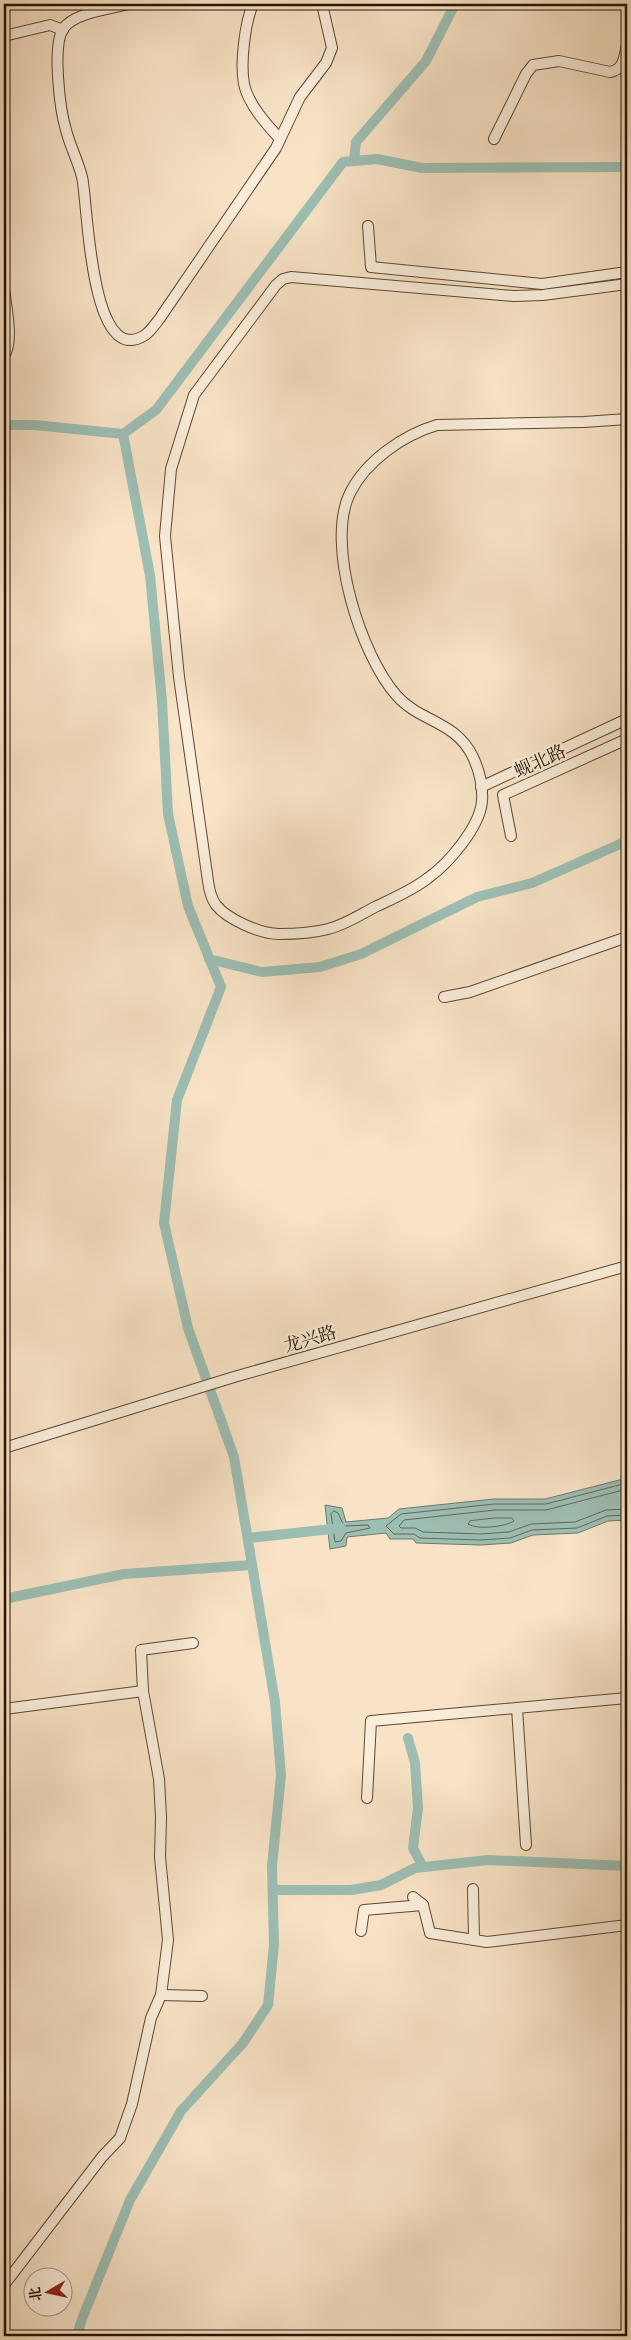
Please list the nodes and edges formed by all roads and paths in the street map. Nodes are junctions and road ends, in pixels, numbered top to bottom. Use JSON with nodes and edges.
{"nodes":[{"id":1,"x":128,"y":4,"type":"edge"},
{"id":2,"x":253,"y":4,"type":"edge"},
{"id":3,"x":322,"y":4,"type":"edge"},
{"id":4,"x":63,"y":30,"type":"junction"},
{"id":5,"x":4,"y":36,"type":"edge"},
{"id":6,"x":627,"y":45,"type":"edge"},
{"id":7,"x":280,"y":139,"type":"junction"},
{"id":8,"x":494,"y":139,"type":"dead end"},
{"id":9,"x":368,"y":226,"type":"dead end"},
{"id":10,"x":627,"y":272,"type":"edge"},
{"id":11,"x":627,"y":284,"type":"edge"},
{"id":12,"x":4,"y":288,"type":"edge"},
{"id":13,"x":4,"y":356,"type":"edge"},
{"id":14,"x":627,"y":419,"type":"edge"},
{"id":15,"x":627,"y":720,"type":"edge"},
{"id":16,"x":627,"y":739,"type":"edge"},
{"id":17,"x":481,"y":787,"type":"junction"},
{"id":18,"x":512,"y":836,"type":"dead end"},
{"id":19,"x":627,"y":937,"type":"edge"},
{"id":20,"x":444,"y":997,"type":"dead end"},
{"id":21,"x":627,"y":1266,"type":"edge"},
{"id":22,"x":4,"y":1448,"type":"edge"},
{"id":23,"x":193,"y":1643,"type":"dead end"},
{"id":24,"x":143,"y":1691,"type":"junction"},
{"id":25,"x":627,"y":1698,"type":"edge"},
{"id":26,"x":517,"y":1708,"type":"junction"},
{"id":27,"x":4,"y":1709,"type":"edge"},
{"id":28,"x":367,"y":1798,"type":"dead end"},
{"id":29,"x":526,"y":1845,"type":"dead end"},
{"id":30,"x":473,"y":1889,"type":"dead end"},
{"id":31,"x":413,"y":1897,"type":"dead end"},
{"id":32,"x":424,"y":1905,"type":"junction"},
{"id":33,"x":627,"y":1925,"type":"edge"},
{"id":34,"x":361,"y":1931,"type":"dead end"},
{"id":35,"x":474,"y":1940,"type":"junction"},
{"id":36,"x":161,"y":1995,"type":"junction"},
{"id":37,"x":202,"y":1996,"type":"dead end"},
{"id":38,"x":4,"y":2285,"type":"edge"}],
"edges":[{"from":1,"to":4,"type":"street"},
{"from":2,"to":7,"type":"street"},
{"from":3,"to":7,"type":"street"},
{"from":4,"to":5,"type":"street"},
{"from":4,"to":7,"type":"street"},
{"from":6,"to":8,"type":"street"},
{"from":9,"to":10,"type":"street"},
{"from":11,"to":17,"type":"street"},
{"from":12,"to":13,"type":"street"},
{"from":14,"to":17,"type":"street"},
{"from":15,"to":17,"type":"street"},
{"from":16,"to":18,"type":"street","name":"蚬北路"},
{"from":19,"to":20,"type":"street"},
{"from":21,"to":22,"type":"street","name":"龙兴路"},
{"from":23,"to":24,"type":"street"},
{"from":24,"to":27,"type":"street"},
{"from":24,"to":36,"type":"street"},
{"from":25,"to":26,"type":"street"},
{"from":26,"to":28,"type":"street"},
{"from":26,"to":29,"type":"street"},
{"from":30,"to":35,"type":"street"},
{"from":31,"to":32,"type":"street"},
{"from":32,"to":34,"type":"street"},
{"from":32,"to":35,"type":"street"},
{"from":33,"to":35,"type":"street"},
{"from":36,"to":37,"type":"street"},
{"from":36,"to":38,"type":"street"}]}
